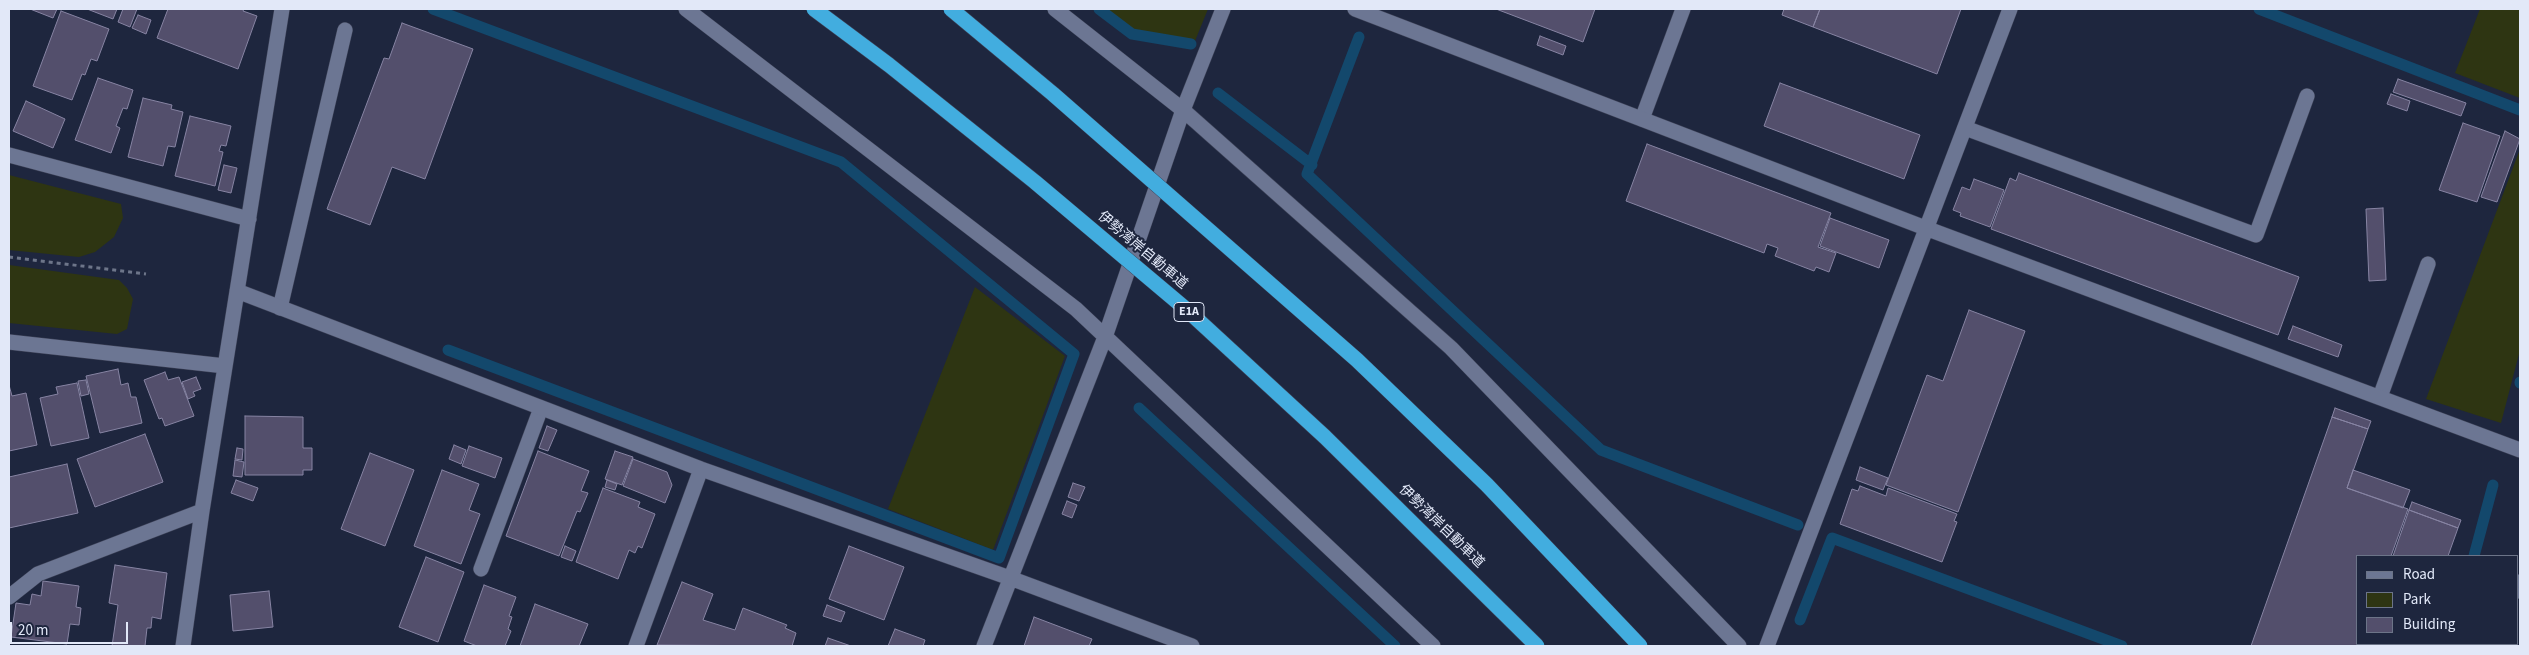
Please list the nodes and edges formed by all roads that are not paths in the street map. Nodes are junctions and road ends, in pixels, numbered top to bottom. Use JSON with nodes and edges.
{"nodes":[{"id":1,"x":282,"y":9,"type":"edge"},
{"id":2,"x":686,"y":9,"type":"edge"},
{"id":3,"x":814,"y":9,"type":"edge"},
{"id":4,"x":951,"y":9,"type":"edge"},
{"id":5,"x":1055,"y":9,"type":"edge"},
{"id":6,"x":1223,"y":9,"type":"edge"},
{"id":7,"x":1355,"y":9,"type":"edge"},
{"id":8,"x":1683,"y":9,"type":"edge"},
{"id":9,"x":2010,"y":9,"type":"edge"},
{"id":10,"x":345,"y":30,"type":"dead end"},
{"id":11,"x":2307,"y":96,"type":"dead end"},
{"id":12,"x":1183,"y":110,"type":"junction"},
{"id":13,"x":1642,"y":119,"type":"junction"},
{"id":14,"x":1965,"y":128,"type":"junction"},
{"id":15,"x":9,"y":155,"type":"edge"},
{"id":16,"x":249,"y":219,"type":"junction"},
{"id":17,"x":1928,"y":229,"type":"junction"},
{"id":18,"x":2428,"y":264,"type":"dead end"},
{"id":19,"x":237,"y":291,"type":"junction"},
{"id":20,"x":280,"y":308,"type":"junction"},
{"id":21,"x":1105,"y":337,"type":"junction"},
{"id":22,"x":9,"y":342,"type":"edge"},
{"id":23,"x":225,"y":366,"type":"junction"},
{"id":24,"x":2380,"y":397,"type":"junction"},
{"id":25,"x":541,"y":408,"type":"junction"},
{"id":26,"x":2520,"y":450,"type":"edge"},
{"id":27,"x":701,"y":469,"type":"junction"},
{"id":28,"x":202,"y":511,"type":"junction"},
{"id":29,"x":481,"y":569,"type":"dead end"},
{"id":30,"x":1010,"y":578,"type":"junction"},
{"id":31,"x":9,"y":598,"type":"edge"},
{"id":32,"x":183,"y":646,"type":"edge"},
{"id":33,"x":636,"y":646,"type":"edge"},
{"id":34,"x":984,"y":646,"type":"edge"},
{"id":35,"x":1192,"y":646,"type":"edge"},
{"id":36,"x":1433,"y":646,"type":"edge"},
{"id":37,"x":1537,"y":646,"type":"edge"},
{"id":38,"x":1640,"y":646,"type":"edge"},
{"id":39,"x":1739,"y":646,"type":"edge"},
{"id":40,"x":1768,"y":646,"type":"edge"}],
"edges":[{"from":1,"to":16,"type":"street"},
{"from":2,"to":21,"type":"street"},
{"from":3,"to":37,"type":"highway","name":"伊勢湾岸自動車道","number":"E1A","bridge":true},
{"from":4,"to":38,"type":"highway","bridge":true},
{"from":5,"to":12,"type":"street"},
{"from":6,"to":12,"type":"street"},
{"from":7,"to":13,"type":"street"},
{"from":8,"to":13,"type":"street"},
{"from":9,"to":14,"type":"street"},
{"from":10,"to":20,"type":"street"},
{"from":11,"to":14,"type":"street"},
{"from":12,"to":21,"type":"street"},
{"from":12,"to":39,"type":"street"},
{"from":13,"to":17,"type":"street"},
{"from":14,"to":17,"type":"street"},
{"from":15,"to":16,"type":"street"},
{"from":16,"to":19,"type":"street"},
{"from":17,"to":24,"type":"street"},
{"from":17,"to":40,"type":"street"},
{"from":18,"to":24,"type":"street"},
{"from":19,"to":20,"type":"street"},
{"from":19,"to":23,"type":"street"},
{"from":20,"to":25,"type":"street"},
{"from":21,"to":30,"type":"street"},
{"from":21,"to":36,"type":"street"},
{"from":22,"to":23,"type":"street"},
{"from":23,"to":28,"type":"street"},
{"from":24,"to":26,"type":"street"},
{"from":25,"to":27,"type":"street"},
{"from":25,"to":29,"type":"street"},
{"from":27,"to":30,"type":"street"},
{"from":27,"to":33,"type":"street"},
{"from":28,"to":31,"type":"street"},
{"from":28,"to":32,"type":"street"},
{"from":30,"to":34,"type":"street"},
{"from":30,"to":35,"type":"street"}]}
